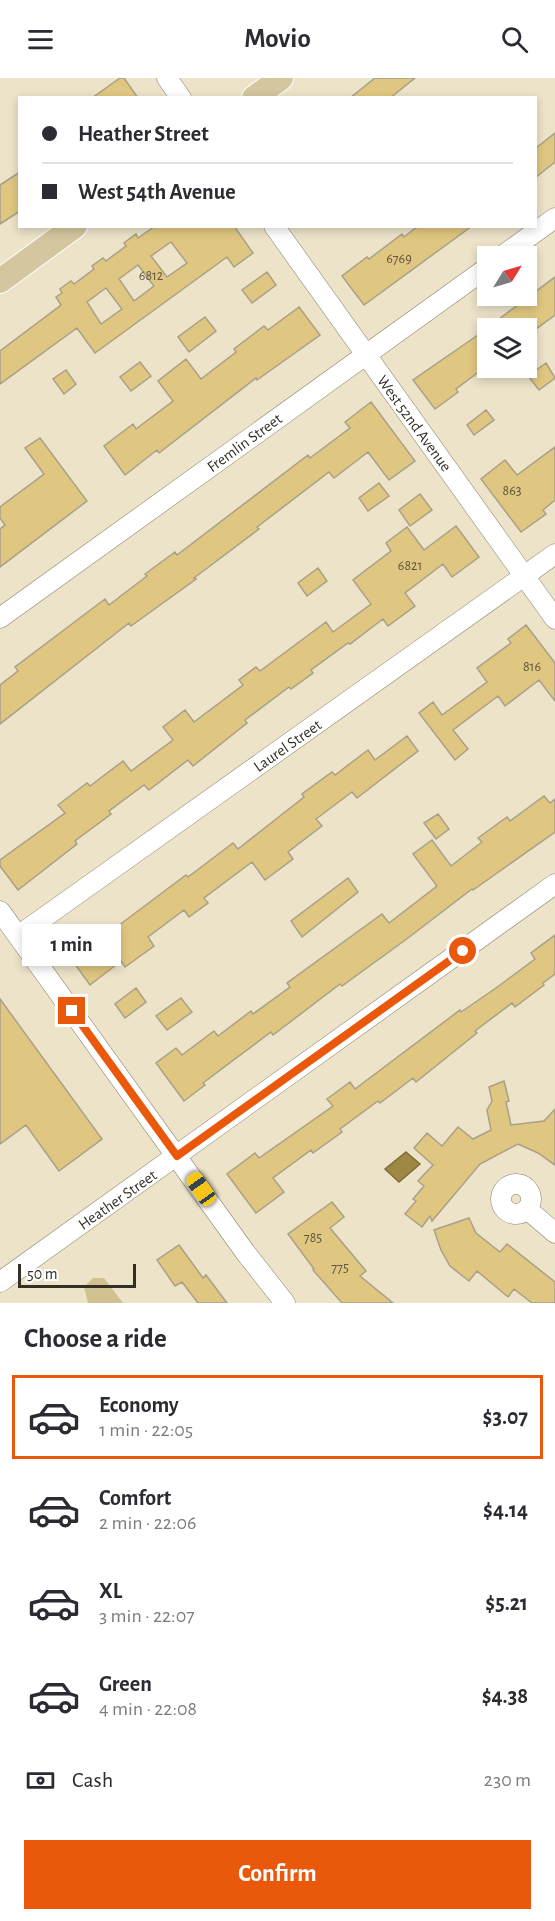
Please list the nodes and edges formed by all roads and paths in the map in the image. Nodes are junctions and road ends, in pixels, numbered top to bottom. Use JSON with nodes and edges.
{"nodes":[{"id":1,"x":167,"y":78,"type":"edge"},
{"id":2,"x":281,"y":78,"type":"edge"},
{"id":3,"x":180,"y":96,"type":"edge"},
{"id":4,"x":257,"y":96,"type":"edge"},
{"id":5,"x":555,"y":218,"type":"edge"},
{"id":6,"x":72,"y":228,"type":"edge"},
{"id":7,"x":275,"y":228,"type":"edge"},
{"id":8,"x":516,"y":246,"type":"edge"},
{"id":9,"x":477,"y":275,"type":"edge"},
{"id":10,"x":0,"y":281,"type":"edge"},
{"id":11,"x":366,"y":354,"type":"junction"},
{"id":12,"x":555,"y":554,"type":"edge"},
{"id":13,"x":524,"y":576,"type":"junction"},
{"id":14,"x":0,"y":618,"type":"edge"},
{"id":15,"x":555,"y":619,"type":"edge"},
{"id":16,"x":555,"y":884,"type":"edge"},
{"id":17,"x":0,"y":911,"type":"edge"},
{"id":18,"x":18,"y":936,"type":"junction"},
{"id":19,"x":177,"y":1156,"type":"junction"},
{"id":20,"x":527,"y":1209,"type":"dead end"},
{"id":21,"x":555,"y":1233,"type":"edge"},
{"id":22,"x":0,"y":1282,"type":"edge"},
{"id":23,"x":285,"y":1303,"type":"edge"}],
"edges":[{"from":1,"to":3,"type":"street"},
{"from":2,"to":4,"type":"main road"},
{"from":5,"to":8,"type":"street"},
{"from":6,"to":10,"type":"main road"},
{"from":7,"to":11,"type":"street","name":"West 52nd Avenue"},
{"from":9,"to":11,"type":"street","name":"Fremlin Street"},
{"from":11,"to":13,"type":"street","name":"West 52nd Avenue"},
{"from":11,"to":14,"type":"street","name":"Fremlin Street"},
{"from":12,"to":13,"type":"street","name":"Laurel Street"},
{"from":13,"to":15,"type":"street","name":"West 52nd Avenue"},
{"from":13,"to":18,"type":"street","name":"Laurel Street"},
{"from":16,"to":19,"type":"street","name":"Heather Street"},
{"from":17,"to":18,"type":"street"},
{"from":18,"to":19,"type":"street"},
{"from":19,"to":22,"type":"street","name":"Heather Street"},
{"from":19,"to":23,"type":"street"},
{"from":20,"to":21,"type":"street"}]}
